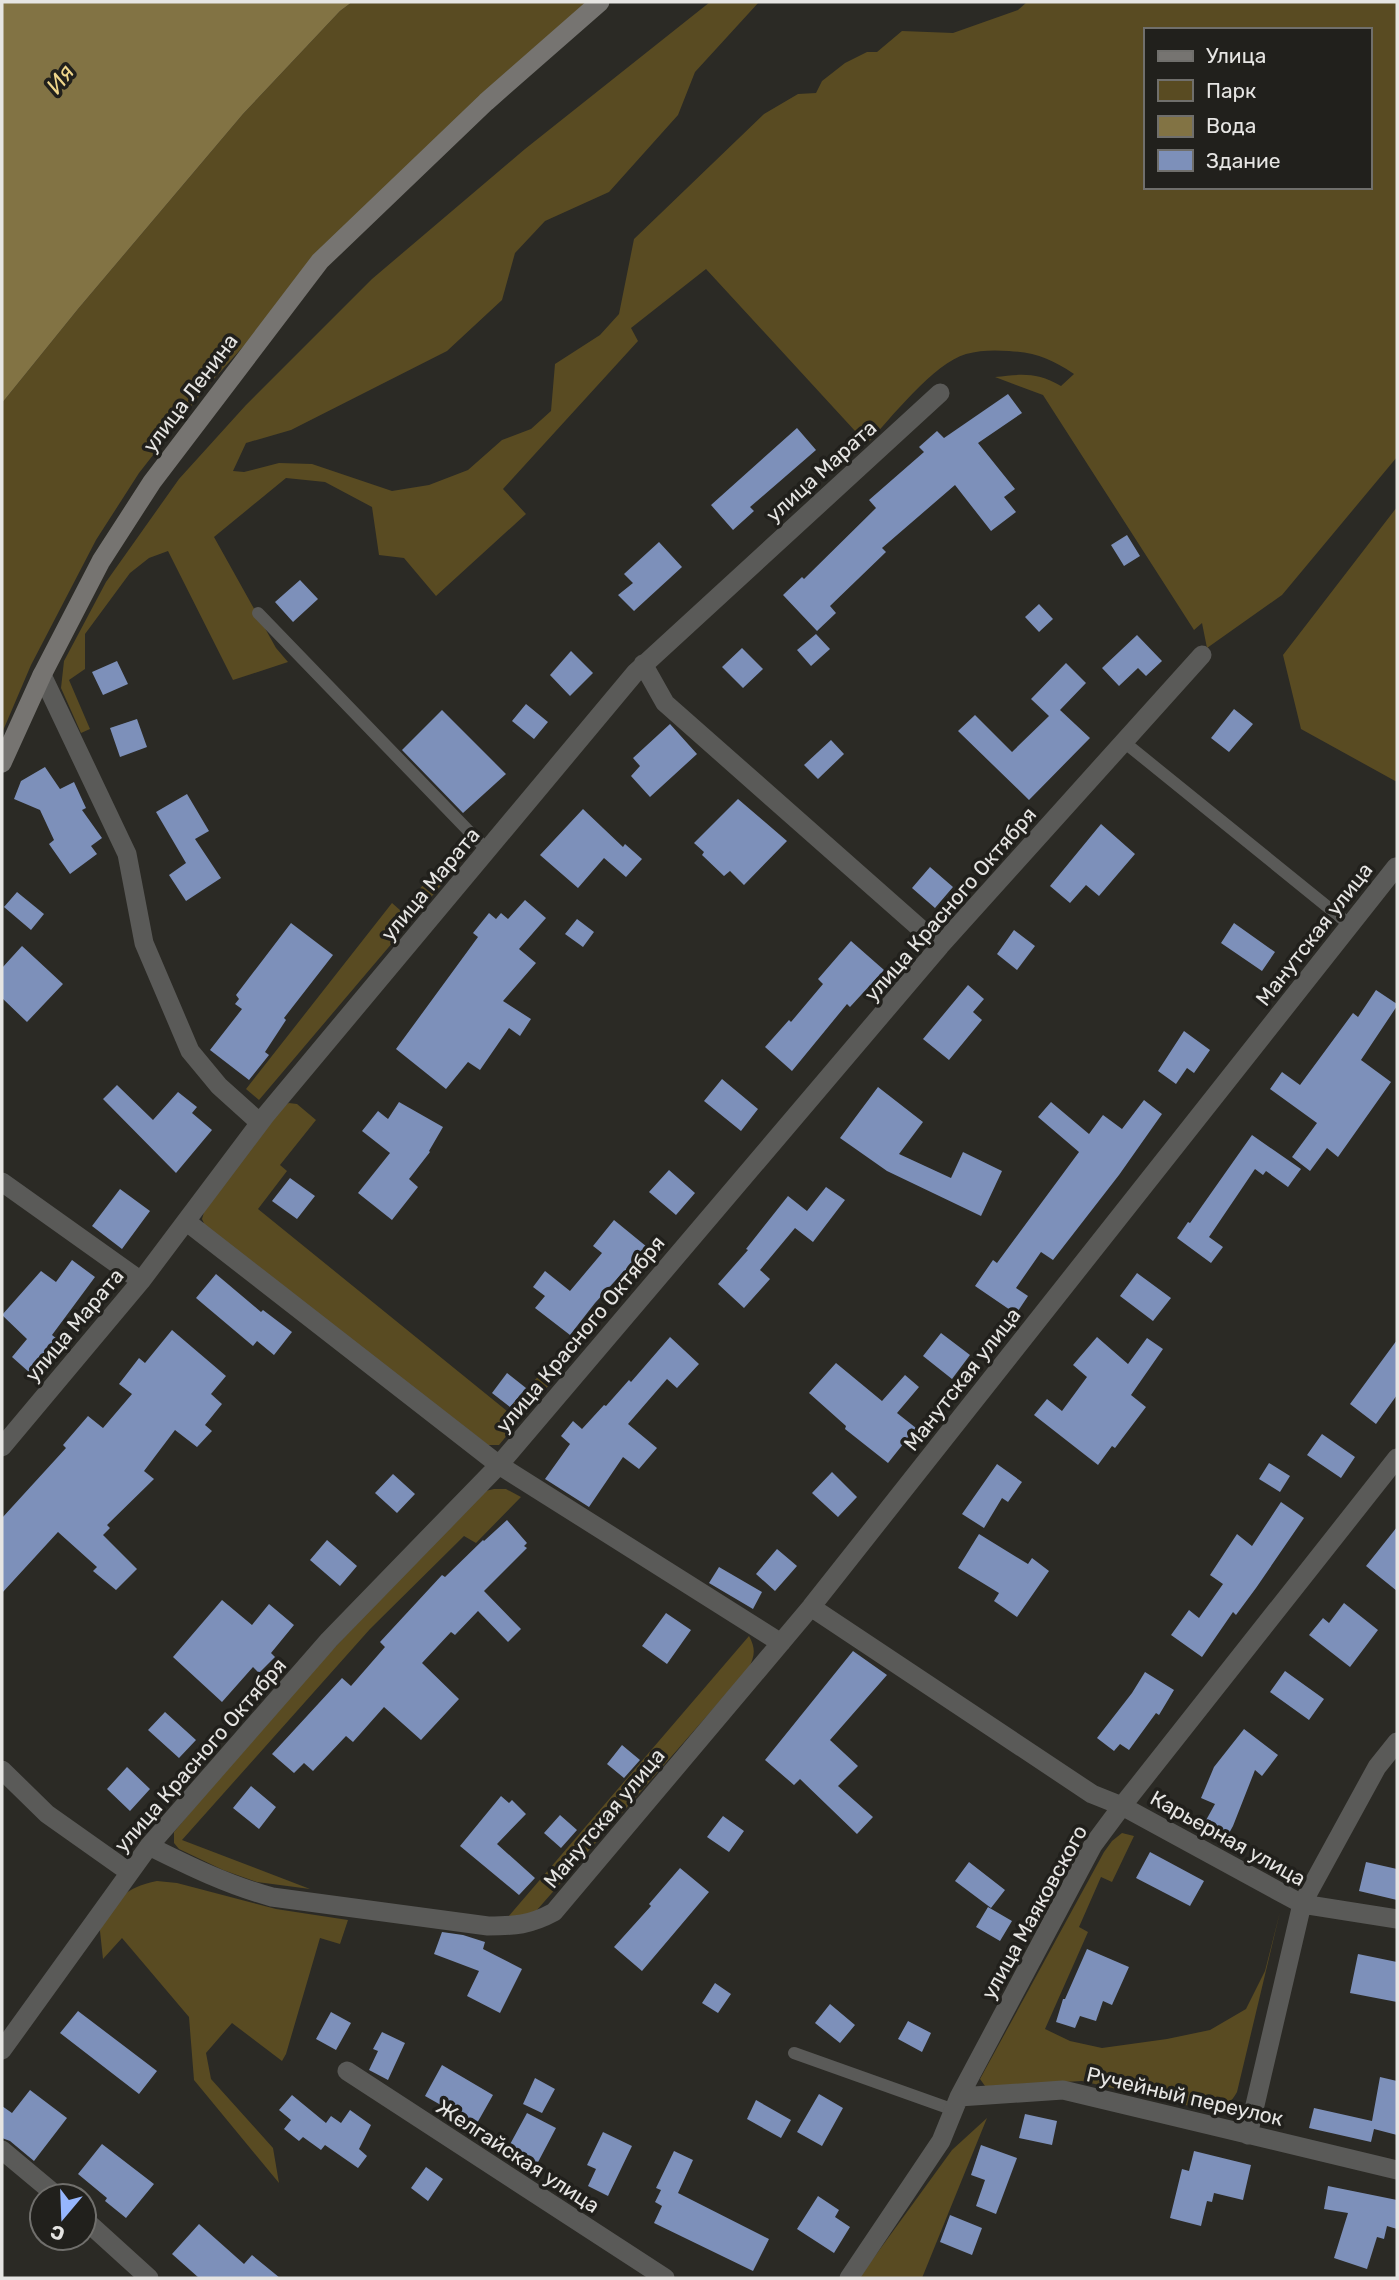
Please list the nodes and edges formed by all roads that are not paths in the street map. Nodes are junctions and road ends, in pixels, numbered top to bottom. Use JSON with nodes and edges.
{"nodes":[{"id":1,"x":600,"y":2,"type":"edge"},
{"id":2,"x":940,"y":393,"type":"dead end"},
{"id":3,"x":258,"y":613,"type":"dead end"},
{"id":4,"x":1202,"y":654,"type":"dead end"},
{"id":5,"x":643,"y":664,"type":"junction"},
{"id":6,"x":42,"y":675,"type":"junction"},
{"id":7,"x":1125,"y":742,"type":"junction"},
{"id":8,"x":2,"y":763,"type":"edge"},
{"id":9,"x":487,"y":850,"type":"junction"},
{"id":10,"x":1396,"y":867,"type":"edge"},
{"id":11,"x":1350,"y":925,"type":"junction"},
{"id":12,"x":940,"y":946,"type":"junction"},
{"id":13,"x":260,"y":1123,"type":"junction"},
{"id":14,"x":2,"y":1182,"type":"edge"},
{"id":15,"x":187,"y":1222,"type":"junction"},
{"id":16,"x":141,"y":1281,"type":"junction"},
{"id":17,"x":2,"y":1447,"type":"edge"},
{"id":18,"x":1397,"y":1458,"type":"edge"},
{"id":19,"x":499,"y":1465,"type":"junction"},
{"id":20,"x":811,"y":1607,"type":"junction"},
{"id":21,"x":781,"y":1643,"type":"junction"},
{"id":22,"x":1397,"y":1742,"type":"edge"},
{"id":23,"x":2,"y":1770,"type":"edge"},
{"id":24,"x":1122,"y":1806,"type":"junction"},
{"id":25,"x":149,"y":1846,"type":"junction"},
{"id":26,"x":129,"y":1872,"type":"junction"},
{"id":27,"x":1302,"y":1904,"type":"junction"},
{"id":28,"x":1397,"y":1919,"type":"edge"},
{"id":29,"x":2,"y":2050,"type":"edge"},
{"id":30,"x":794,"y":2053,"type":"dead end"},
{"id":31,"x":347,"y":2071,"type":"dead end"},
{"id":32,"x":956,"y":2104,"type":"junction"},
{"id":33,"x":1248,"y":2134,"type":"junction"},
{"id":34,"x":2,"y":2150,"type":"edge"},
{"id":35,"x":1397,"y":2170,"type":"edge"},
{"id":36,"x":40,"y":2182,"type":"edge"},
{"id":37,"x":98,"y":2232,"type":"edge"},
{"id":38,"x":149,"y":2278,"type":"edge"},
{"id":39,"x":665,"y":2278,"type":"edge"},
{"id":40,"x":849,"y":2278,"type":"edge"}],
"edges":[{"from":1,"to":6,"type":"main road","name":"улица Ленина"},
{"from":2,"to":5,"type":"street","name":"улица Марата"},
{"from":3,"to":9,"type":"lane"},
{"from":4,"to":7,"type":"street","name":"улица Красного Октября"},
{"from":5,"to":9,"type":"street","name":"улица Марата"},
{"from":5,"to":12,"type":"street"},
{"from":6,"to":8,"type":"main road","name":"улица Ленина"},
{"from":6,"to":13,"type":"street"},
{"from":7,"to":11,"type":"lane"},
{"from":7,"to":12,"type":"street","name":"улица Красного Октября"},
{"from":9,"to":13,"type":"street","name":"улица Марата"},
{"from":10,"to":11,"type":"street","name":"Манутская улица"},
{"from":11,"to":20,"type":"street","name":"Манутская улица"},
{"from":12,"to":19,"type":"street","name":"улица Красного Октября"},
{"from":13,"to":15,"type":"street","name":"улица Марата"},
{"from":14,"to":16,"type":"street"},
{"from":15,"to":16,"type":"street","name":"улица Марата"},
{"from":15,"to":19,"type":"street"},
{"from":16,"to":17,"type":"street","name":"улица Марата"},
{"from":18,"to":24,"type":"street","name":"улица Маяковского"},
{"from":19,"to":21,"type":"street"},
{"from":19,"to":25,"type":"street","name":"улица Красного Октября"},
{"from":20,"to":21,"type":"street","name":"Манутская улица"},
{"from":20,"to":24,"type":"street","name":"Карьерная улица"},
{"from":21,"to":25,"type":"street","name":"Манутская улица"},
{"from":22,"to":27,"type":"street"},
{"from":23,"to":26,"type":"street"},
{"from":24,"to":27,"type":"street","name":"Карьерная улица"},
{"from":24,"to":32,"type":"street","name":"улица Маяковского"},
{"from":25,"to":26,"type":"street","name":"улица Красного Октября"},
{"from":26,"to":29,"type":"street","name":"улица Красного Октября"},
{"from":27,"to":28,"type":"street","name":"Карьерная улица"},
{"from":27,"to":33,"type":"street"},
{"from":30,"to":32,"type":"lane"},
{"from":31,"to":39,"type":"street","name":"Желгайская улица"},
{"from":32,"to":33,"type":"street","name":"Ручейный переулок"},
{"from":32,"to":40,"type":"street","name":"улица Маяковского"},
{"from":33,"to":35,"type":"street","name":"Ручейный переулок"},
{"from":34,"to":36,"type":"street"},
{"from":37,"to":38,"type":"street"}]}
